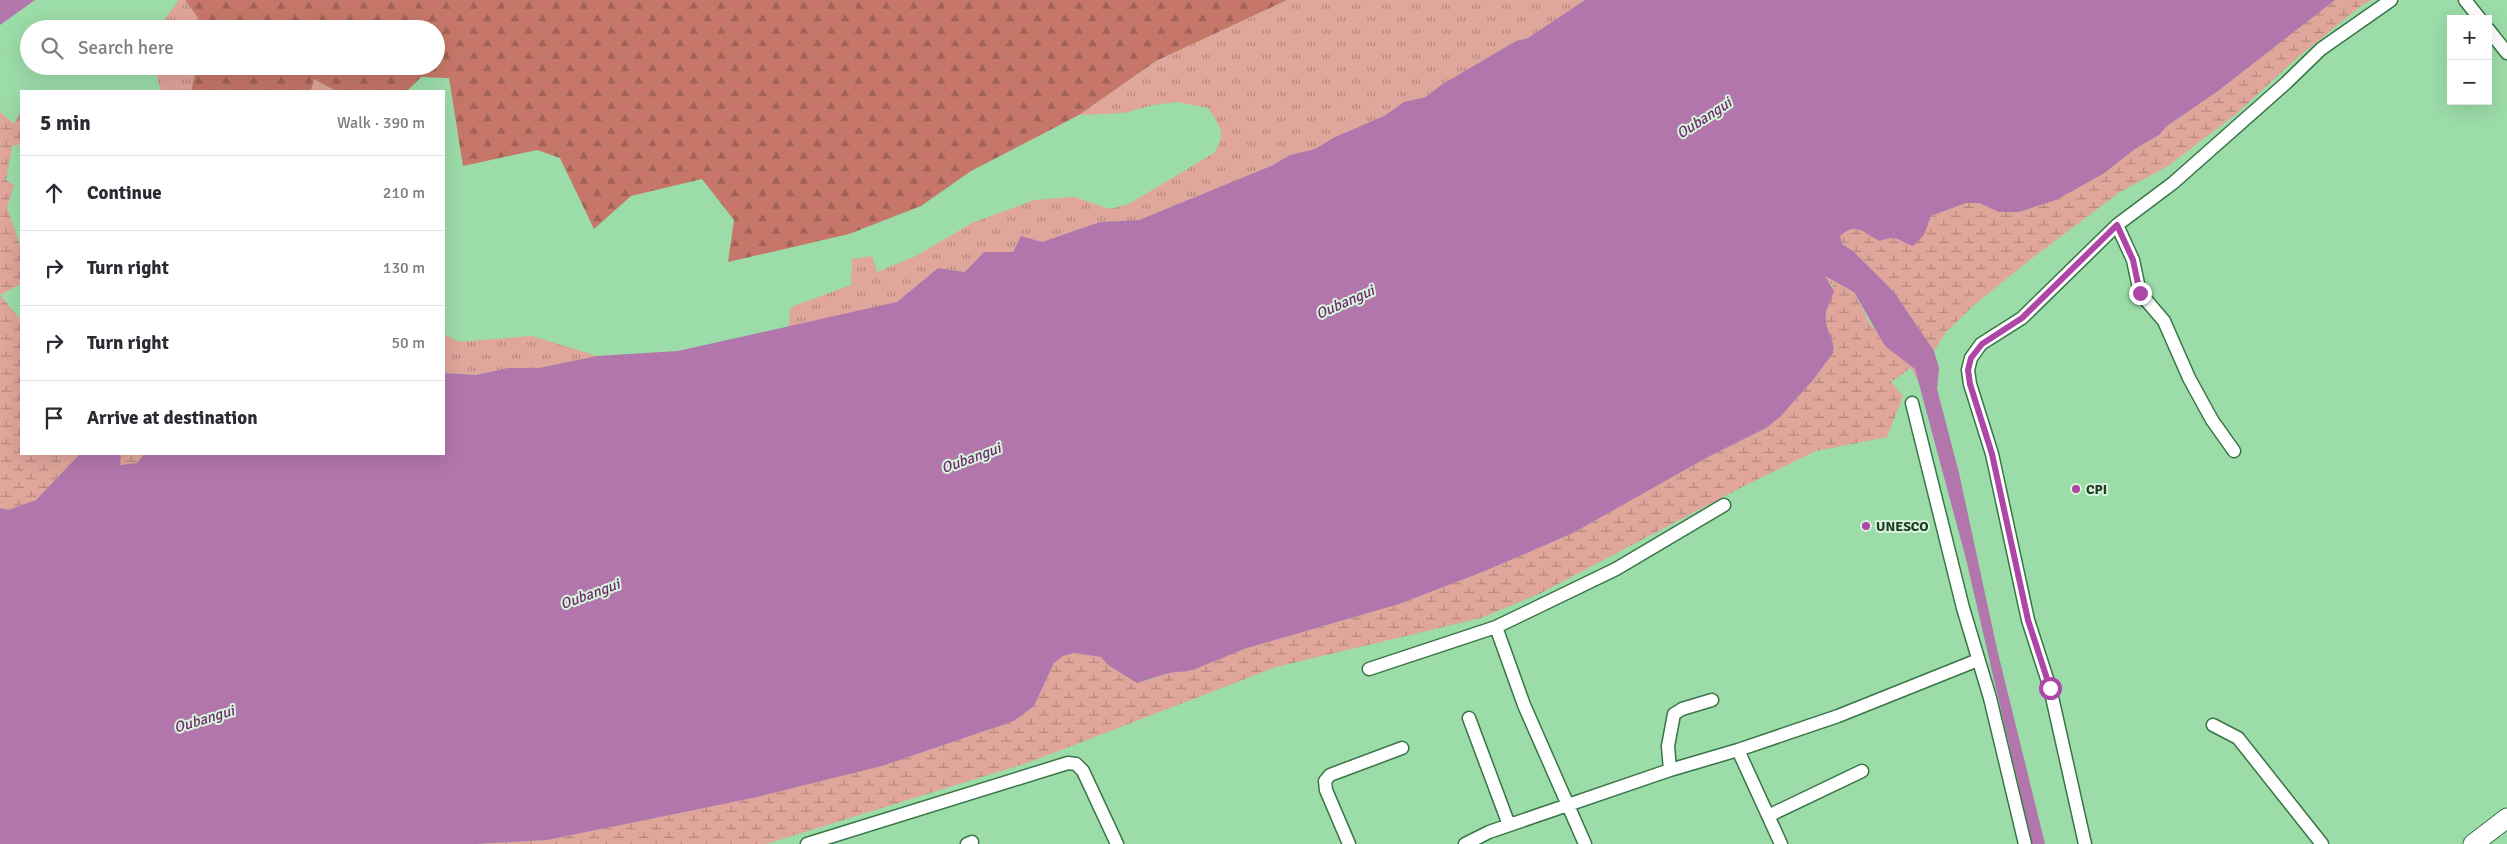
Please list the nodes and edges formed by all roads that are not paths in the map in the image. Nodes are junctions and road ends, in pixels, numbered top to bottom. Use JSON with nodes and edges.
{"nodes":[{"id":1,"x":2391,"y":0,"type":"edge"},
{"id":2,"x":2465,"y":0,"type":"edge"},
{"id":3,"x":2477,"y":15,"type":"edge"},
{"id":4,"x":2492,"y":34,"type":"edge"},
{"id":5,"x":2507,"y":53,"type":"edge"},
{"id":6,"x":2117,"y":225,"type":"junction"},
{"id":7,"x":1912,"y":403,"type":"dead end"},
{"id":8,"x":2234,"y":451,"type":"dead end"},
{"id":9,"x":1724,"y":505,"type":"dead end"},
{"id":10,"x":1496,"y":627,"type":"junction"},
{"id":11,"x":1978,"y":660,"type":"junction"},
{"id":12,"x":1369,"y":669,"type":"dead end"},
{"id":13,"x":1712,"y":700,"type":"dead end"},
{"id":14,"x":1469,"y":718,"type":"dead end"},
{"id":15,"x":2213,"y":725,"type":"dead end"},
{"id":16,"x":1402,"y":748,"type":"dead end"},
{"id":17,"x":1738,"y":750,"type":"junction"},
{"id":18,"x":1670,"y":770,"type":"junction"},
{"id":19,"x":1862,"y":771,"type":"dead end"},
{"id":20,"x":1568,"y":807,"type":"junction"},
{"id":21,"x":1768,"y":816,"type":"junction"},
{"id":22,"x":2507,"y":818,"type":"edge"},
{"id":23,"x":1509,"y":825,"type":"junction"},
{"id":24,"x":1489,"y":832,"type":"junction"},
{"id":25,"x":807,"y":844,"type":"edge"},
{"id":26,"x":1117,"y":844,"type":"edge"},
{"id":27,"x":1349,"y":844,"type":"edge"},
{"id":28,"x":1465,"y":844,"type":"edge"},
{"id":29,"x":1496,"y":844,"type":"edge"},
{"id":30,"x":1586,"y":844,"type":"edge"},
{"id":31,"x":1781,"y":844,"type":"edge"},
{"id":32,"x":2025,"y":844,"type":"edge"},
{"id":33,"x":2085,"y":844,"type":"edge"},
{"id":34,"x":2322,"y":844,"type":"edge"},
{"id":35,"x":2473,"y":844,"type":"edge"}],
"edges":[{"from":1,"to":6,"type":"street"},
{"from":2,"to":3,"type":"street"},
{"from":4,"to":5,"type":"street"},
{"from":6,"to":8,"type":"street"},
{"from":6,"to":33,"type":"street"},
{"from":7,"to":11,"type":"street"},
{"from":9,"to":10,"type":"street"},
{"from":10,"to":12,"type":"street"},
{"from":10,"to":20,"type":"street"},
{"from":11,"to":17,"type":"street"},
{"from":11,"to":32,"type":"street"},
{"from":13,"to":18,"type":"street"},
{"from":14,"to":23,"type":"street"},
{"from":15,"to":34,"type":"street"},
{"from":16,"to":27,"type":"street"},
{"from":17,"to":18,"type":"street"},
{"from":17,"to":21,"type":"street"},
{"from":18,"to":20,"type":"street"},
{"from":19,"to":21,"type":"street"},
{"from":20,"to":23,"type":"street"},
{"from":20,"to":30,"type":"street"},
{"from":21,"to":31,"type":"street"},
{"from":22,"to":35,"type":"main road"},
{"from":23,"to":24,"type":"street"},
{"from":24,"to":28,"type":"street"},
{"from":24,"to":29,"type":"street"},
{"from":25,"to":26,"type":"street"}]}
